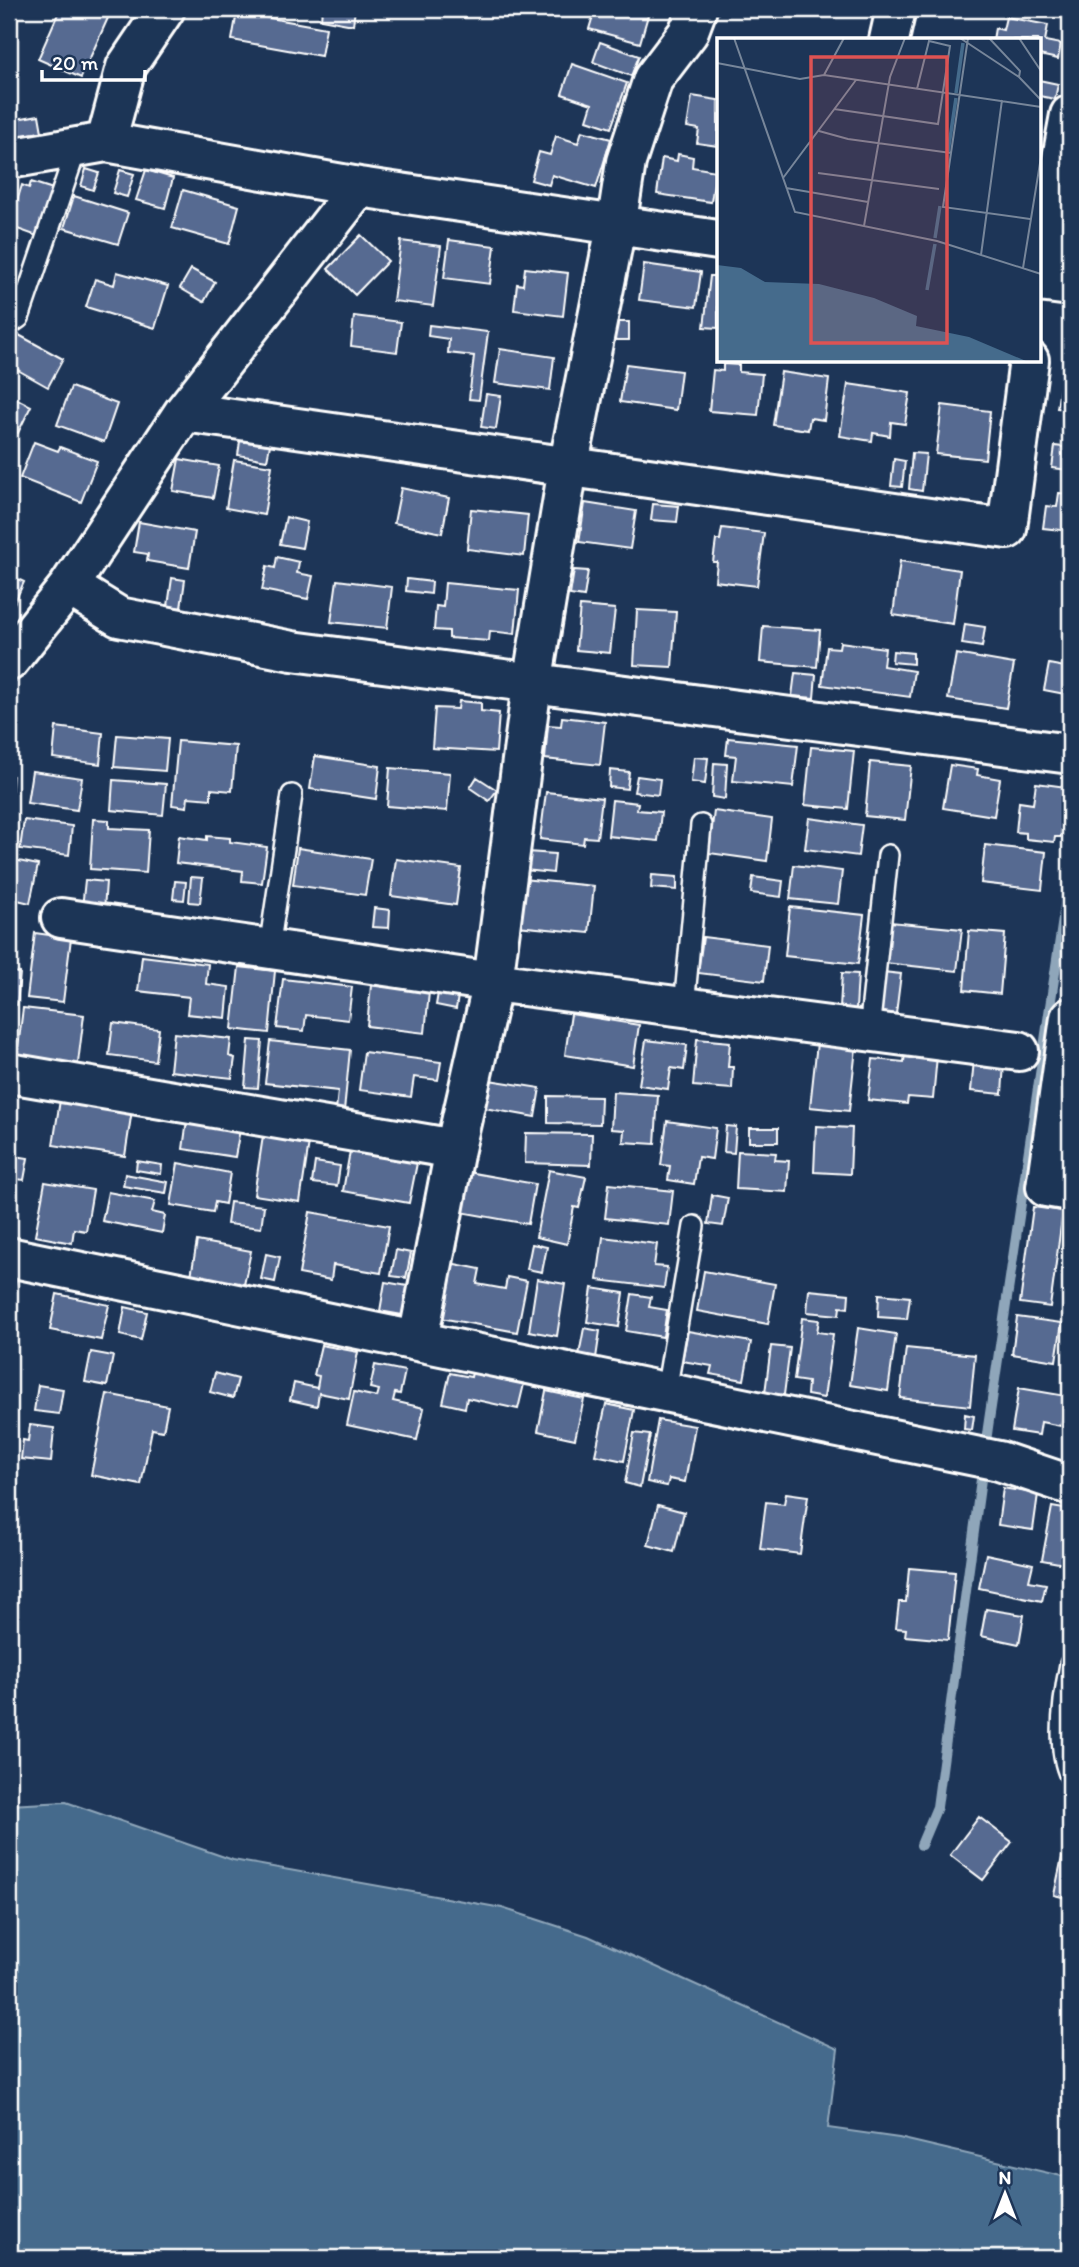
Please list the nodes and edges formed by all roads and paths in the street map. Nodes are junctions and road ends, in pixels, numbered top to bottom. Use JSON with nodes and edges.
{"nodes":[{"id":1,"x":165,"y":9,"type":"edge"},
{"id":2,"x":697,"y":9,"type":"edge"},
{"id":3,"x":897,"y":9,"type":"edge"},
{"id":4,"x":890,"y":38,"type":"edge"},
{"id":5,"x":1070,"y":115,"type":"edge"},
{"id":6,"x":92,"y":144,"type":"junction"},
{"id":7,"x":9,"y":159,"type":"edge"},
{"id":8,"x":359,"y":187,"type":"junction"},
{"id":9,"x":616,"y":227,"type":"junction"},
{"id":10,"x":717,"y":240,"type":"edge"},
{"id":11,"x":1040,"y":277,"type":"edge"},
{"id":12,"x":1040,"y":282,"type":"edge"},
{"id":13,"x":1070,"y":286,"type":"edge"},
{"id":14,"x":9,"y":325,"type":"edge"},
{"id":15,"x":1029,"y":362,"type":"edge"},
{"id":16,"x":184,"y":412,"type":"junction"},
{"id":17,"x":568,"y":468,"type":"junction"},
{"id":18,"x":69,"y":586,"type":"junction"},
{"id":19,"x":9,"y":661,"type":"edge"},
{"id":20,"x":532,"y":684,"type":"junction"},
{"id":21,"x":1070,"y":754,"type":"edge"},
{"id":22,"x":292,"y":795,"type":"dead end"},
{"id":23,"x":701,"y":825,"type":"dead end"},
{"id":24,"x":888,"y":855,"type":"dead end"},
{"id":25,"x":61,"y":918,"type":"dead end"},
{"id":26,"x":269,"y":949,"type":"junction"},
{"id":27,"x":493,"y":982,"type":"junction"},
{"id":28,"x":684,"y":1007,"type":"junction"},
{"id":29,"x":1070,"y":1018,"type":"edge"},
{"id":30,"x":869,"y":1031,"type":"junction"},
{"id":31,"x":1019,"y":1051,"type":"dead end"},
{"id":32,"x":9,"y":1073,"type":"edge"},
{"id":33,"x":455,"y":1149,"type":"junction"},
{"id":34,"x":1070,"y":1191,"type":"edge"},
{"id":35,"x":694,"y":1226,"type":"dead end"},
{"id":36,"x":9,"y":1257,"type":"edge"},
{"id":37,"x":418,"y":1340,"type":"junction"},
{"id":38,"x":666,"y":1392,"type":"junction"},
{"id":39,"x":1070,"y":1485,"type":"edge"},
{"id":40,"x":1070,"y":1664,"type":"edge"},
{"id":41,"x":1070,"y":1776,"type":"edge"}],
"edges":[{"from":1,"to":6,"type":"street"},
{"from":2,"to":9,"type":"street"},
{"from":3,"to":4,"type":"street"},
{"from":5,"to":11,"type":"street"},
{"from":6,"to":7,"type":"street"},
{"from":6,"to":8,"type":"street"},
{"from":6,"to":14,"type":"lane"},
{"from":8,"to":9,"type":"street"},
{"from":8,"to":16,"type":"street"},
{"from":9,"to":10,"type":"street"},
{"from":9,"to":17,"type":"street"},
{"from":12,"to":13,"type":"street"},
{"from":15,"to":17,"type":"street"},
{"from":16,"to":17,"type":"street"},
{"from":16,"to":18,"type":"street"},
{"from":17,"to":20,"type":"street"},
{"from":18,"to":19,"type":"street"},
{"from":18,"to":20,"type":"street"},
{"from":20,"to":21,"type":"street"},
{"from":20,"to":27,"type":"street"},
{"from":22,"to":26,"type":"lane"},
{"from":23,"to":28,"type":"lane"},
{"from":24,"to":30,"type":"lane"},
{"from":25,"to":26,"type":"street"},
{"from":26,"to":27,"type":"street"},
{"from":27,"to":28,"type":"street"},
{"from":27,"to":33,"type":"street"},
{"from":28,"to":30,"type":"street"},
{"from":29,"to":34,"type":"street"},
{"from":30,"to":31,"type":"street"},
{"from":32,"to":33,"type":"street"},
{"from":33,"to":37,"type":"street"},
{"from":35,"to":38,"type":"lane"},
{"from":36,"to":37,"type":"street"},
{"from":37,"to":38,"type":"street"},
{"from":38,"to":39,"type":"street"},
{"from":40,"to":41,"type":"lane"}]}
